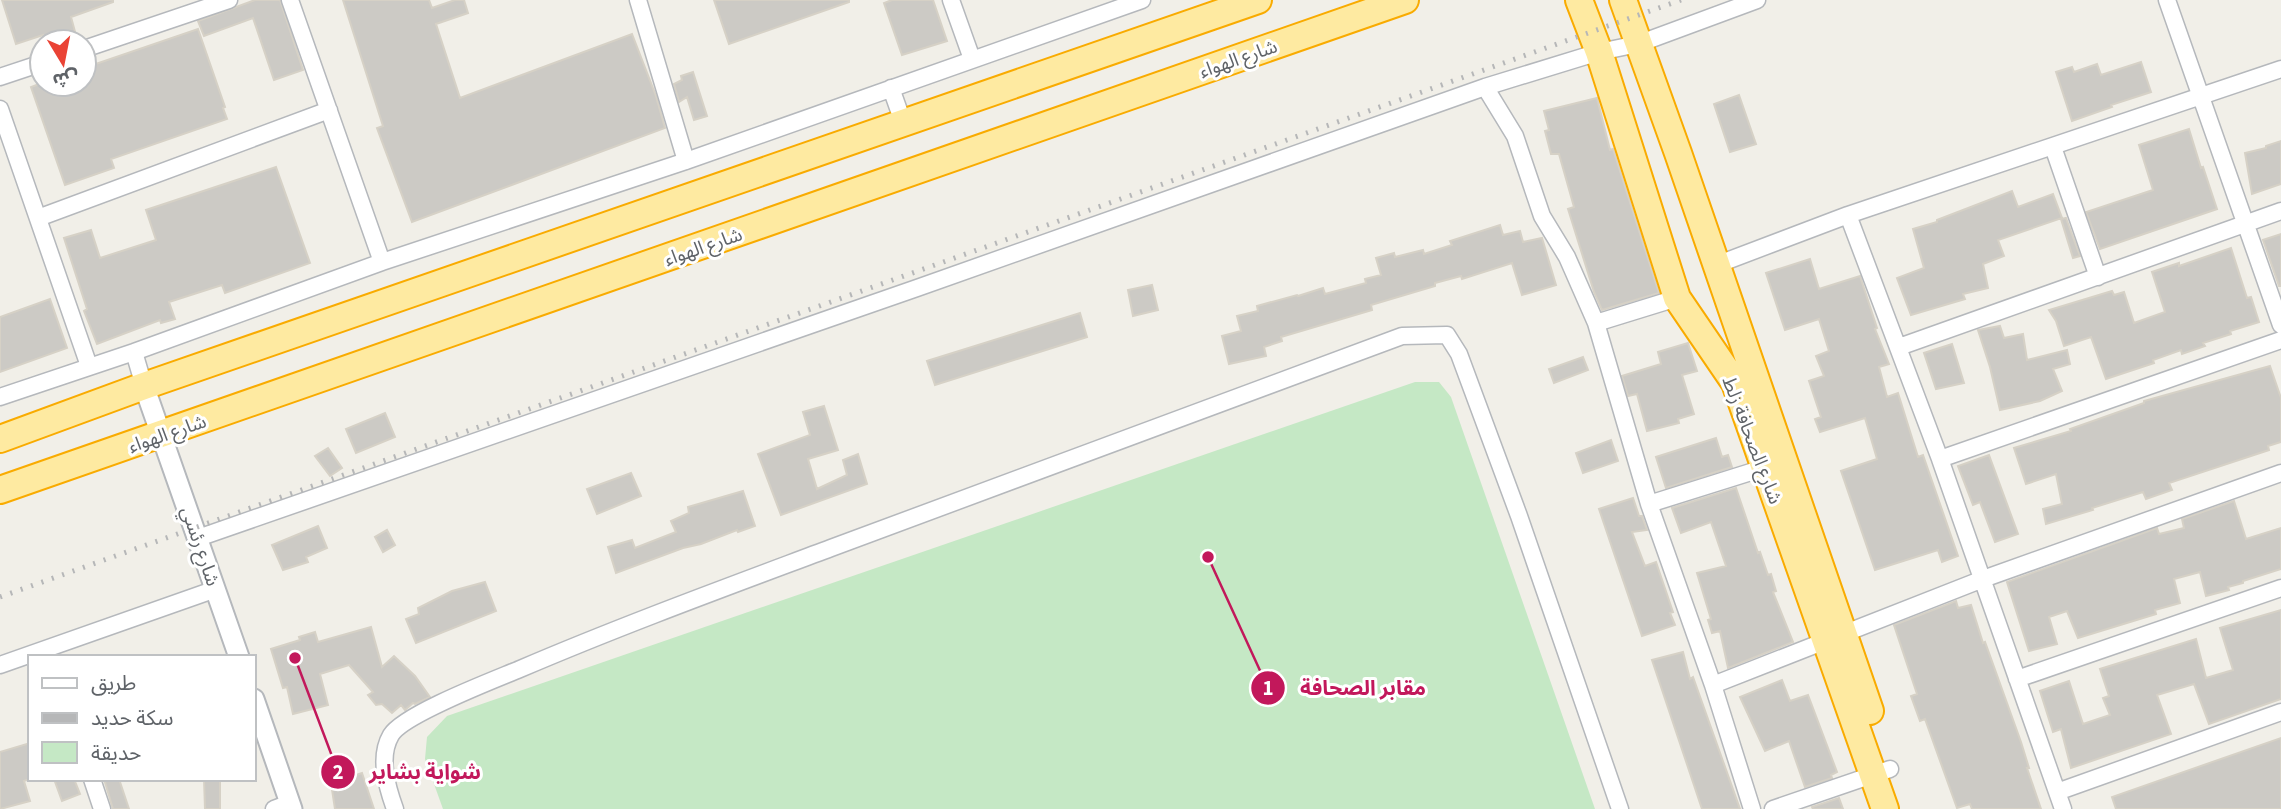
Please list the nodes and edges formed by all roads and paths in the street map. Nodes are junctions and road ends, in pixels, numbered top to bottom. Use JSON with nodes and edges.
{"nodes":[{"id":1,"x":229,"y":0,"type":"edge"},
{"id":2,"x":290,"y":0,"type":"edge"},
{"id":3,"x":638,"y":0,"type":"edge"},
{"id":4,"x":951,"y":0,"type":"edge"},
{"id":5,"x":1142,"y":0,"type":"edge"},
{"id":6,"x":1258,"y":0,"type":"edge"},
{"id":7,"x":1405,"y":0,"type":"edge"},
{"id":8,"x":1578,"y":0,"type":"edge"},
{"id":9,"x":1623,"y":0,"type":"edge"},
{"id":10,"x":1757,"y":0,"type":"edge"},
{"id":11,"x":2166,"y":0,"type":"edge"},
{"id":12,"x":98,"y":44,"type":"edge"},
{"id":13,"x":1638,"y":44,"type":"junction"},
{"id":14,"x":1599,"y":51,"type":"junction"},
{"id":15,"x":972,"y":59,"type":"junction"},
{"id":16,"x":28,"y":68,"type":"edge"},
{"id":17,"x":2281,"y":69,"type":"edge"},
{"id":18,"x":0,"y":77,"type":"edge"},
{"id":19,"x":1485,"y":87,"type":"junction"},
{"id":20,"x":891,"y":88,"type":"junction"},
{"id":21,"x":2200,"y":96,"type":"junction"},
{"id":22,"x":0,"y":108,"type":"edge"},
{"id":23,"x":329,"y":110,"type":"junction"},
{"id":24,"x":904,"y":122,"type":"junction"},
{"id":25,"x":2053,"y":147,"type":"junction"},
{"id":26,"x":686,"y":161,"type":"junction"},
{"id":27,"x":2281,"y":211,"type":"edge"},
{"id":28,"x":1848,"y":215,"type":"junction"},
{"id":29,"x":38,"y":218,"type":"junction"},
{"id":30,"x":2246,"y":224,"type":"junction"},
{"id":31,"x":382,"y":262,"type":"junction"},
{"id":32,"x":1716,"y":265,"type":"junction"},
{"id":33,"x":2098,"y":277,"type":"junction"},
{"id":34,"x":1677,"y":298,"type":"junction"},
{"id":35,"x":1596,"y":323,"type":"junction"},
{"id":36,"x":2281,"y":326,"type":"edge"},
{"id":37,"x":2281,"y":340,"type":"edge"},
{"id":38,"x":1899,"y":346,"type":"junction"},
{"id":39,"x":134,"y":352,"type":"junction"},
{"id":40,"x":89,"y":366,"type":"junction"},
{"id":41,"x":144,"y":386,"type":"junction"},
{"id":42,"x":0,"y":397,"type":"edge"},
{"id":43,"x":163,"y":434,"type":"junction"},
{"id":44,"x":0,"y":439,"type":"edge"},
{"id":45,"x":1940,"y":459,"type":"junction"},
{"id":46,"x":1774,"y":465,"type":"junction"},
{"id":47,"x":2281,"y":473,"type":"edge"},
{"id":48,"x":0,"y":490,"type":"edge"},
{"id":49,"x":1649,"y":504,"type":"junction"},
{"id":50,"x":198,"y":538,"type":"junction"},
{"id":51,"x":1983,"y":579,"type":"junction"},
{"id":52,"x":2281,"y":588,"type":"edge"},
{"id":53,"x":216,"y":589,"type":"junction"},
{"id":54,"x":1834,"y":636,"type":"junction"},
{"id":55,"x":49,"y":653,"type":"edge"},
{"id":56,"x":238,"y":655,"type":"edge"},
{"id":57,"x":28,"y":658,"type":"edge"},
{"id":58,"x":0,"y":665,"type":"edge"},
{"id":59,"x":2017,"y":679,"type":"junction"},
{"id":60,"x":1713,"y":685,"type":"junction"},
{"id":61,"x":256,"y":706,"type":"edge"},
{"id":62,"x":2281,"y":712,"type":"edge"},
{"id":63,"x":1882,"y":772,"type":"junction"},
{"id":64,"x":93,"y":781,"type":"edge"},
{"id":65,"x":2057,"y":792,"type":"junction"},
{"id":66,"x":285,"y":807,"type":"edge"},
{"id":67,"x":102,"y":809,"type":"edge"},
{"id":68,"x":395,"y":809,"type":"edge"},
{"id":69,"x":1620,"y":809,"type":"edge"},
{"id":70,"x":1752,"y":809,"type":"edge"},
{"id":71,"x":1773,"y":809,"type":"edge"},
{"id":72,"x":1885,"y":809,"type":"edge"},
{"id":73,"x":1904,"y":809,"type":"edge"},
{"id":74,"x":2063,"y":809,"type":"edge"}],
"edges":[{"from":1,"to":12,"type":"street"},
{"from":2,"to":23,"type":"street"},
{"from":3,"to":26,"type":"street"},
{"from":4,"to":15,"type":"street"},
{"from":5,"to":15,"type":"street"},
{"from":6,"to":24,"type":"highway"},
{"from":7,"to":43,"type":"highway","name":"شارع الهواء"},
{"from":8,"to":14,"type":"highway","name":"شارع الصحافة زلط"},
{"from":9,"to":13,"type":"highway","name":"شارع الصحافة زلط"},
{"from":10,"to":13,"type":"street"},
{"from":11,"to":21,"type":"street"},
{"from":13,"to":14,"type":"street"},
{"from":13,"to":32,"type":"highway","name":"شارع الصحافة زلط"},
{"from":14,"to":19,"type":"street"},
{"from":14,"to":34,"type":"highway","name":"شارع الصحافة زلط"},
{"from":15,"to":20,"type":"street"},
{"from":16,"to":18,"type":"street"},
{"from":17,"to":21,"type":"street"},
{"from":19,"to":35,"type":"street"},
{"from":19,"to":50,"type":"street"},
{"from":20,"to":24,"type":"street"},
{"from":20,"to":26,"type":"street"},
{"from":21,"to":25,"type":"street"},
{"from":21,"to":30,"type":"street"},
{"from":22,"to":29,"type":"street"},
{"from":23,"to":29,"type":"street"},
{"from":23,"to":31,"type":"street"},
{"from":24,"to":41,"type":"highway"},
{"from":25,"to":28,"type":"street"},
{"from":25,"to":33,"type":"street"},
{"from":26,"to":31,"type":"street"},
{"from":27,"to":30,"type":"street"},
{"from":28,"to":32,"type":"street"},
{"from":28,"to":38,"type":"street"},
{"from":29,"to":40,"type":"street"},
{"from":30,"to":33,"type":"street"},
{"from":30,"to":36,"type":"street"},
{"from":31,"to":39,"type":"street"},
{"from":32,"to":46,"type":"highway","name":"شارع الصحافة زلط"},
{"from":33,"to":38,"type":"street"},
{"from":34,"to":35,"type":"street"},
{"from":34,"to":46,"type":"highway","name":"شارع الصحافة زلط"},
{"from":35,"to":49,"type":"street"},
{"from":37,"to":45,"type":"street"},
{"from":38,"to":45,"type":"street"},
{"from":39,"to":40,"type":"street"},
{"from":39,"to":41,"type":"street"},
{"from":40,"to":42,"type":"street"},
{"from":41,"to":43,"type":"street","name":"شارع رئسي"},
{"from":41,"to":44,"type":"highway"},
{"from":43,"to":48,"type":"highway","name":"شارع الهواء"},
{"from":43,"to":50,"type":"street","name":"شارع رئسي"},
{"from":45,"to":51,"type":"street"},
{"from":46,"to":49,"type":"street"},
{"from":46,"to":54,"type":"highway","name":"شارع الصحافة زلط"},
{"from":47,"to":51,"type":"street"},
{"from":49,"to":60,"type":"street"},
{"from":50,"to":53,"type":"street","name":"شارع رئسي"},
{"from":51,"to":54,"type":"street"},
{"from":51,"to":59,"type":"street"},
{"from":52,"to":59,"type":"street"},
{"from":53,"to":55,"type":"street"},
{"from":53,"to":56,"type":"street","name":"شارع رئسي"},
{"from":54,"to":60,"type":"street"},
{"from":54,"to":63,"type":"highway","name":"شارع الصحافة زلط"},
{"from":57,"to":58,"type":"street"},
{"from":59,"to":65,"type":"street"},
{"from":60,"to":70,"type":"street"},
{"from":61,"to":66,"type":"street"},
{"from":62,"to":65,"type":"street"},
{"from":63,"to":71,"type":"street"},
{"from":63,"to":72,"type":"highway","name":"شارع الصحافة زلط"},
{"from":63,"to":73,"type":"highway","name":"شارع الصحافة زلط"},
{"from":64,"to":67,"type":"street"},
{"from":65,"to":74,"type":"street"},
{"from":68,"to":69,"type":"street"}]}
